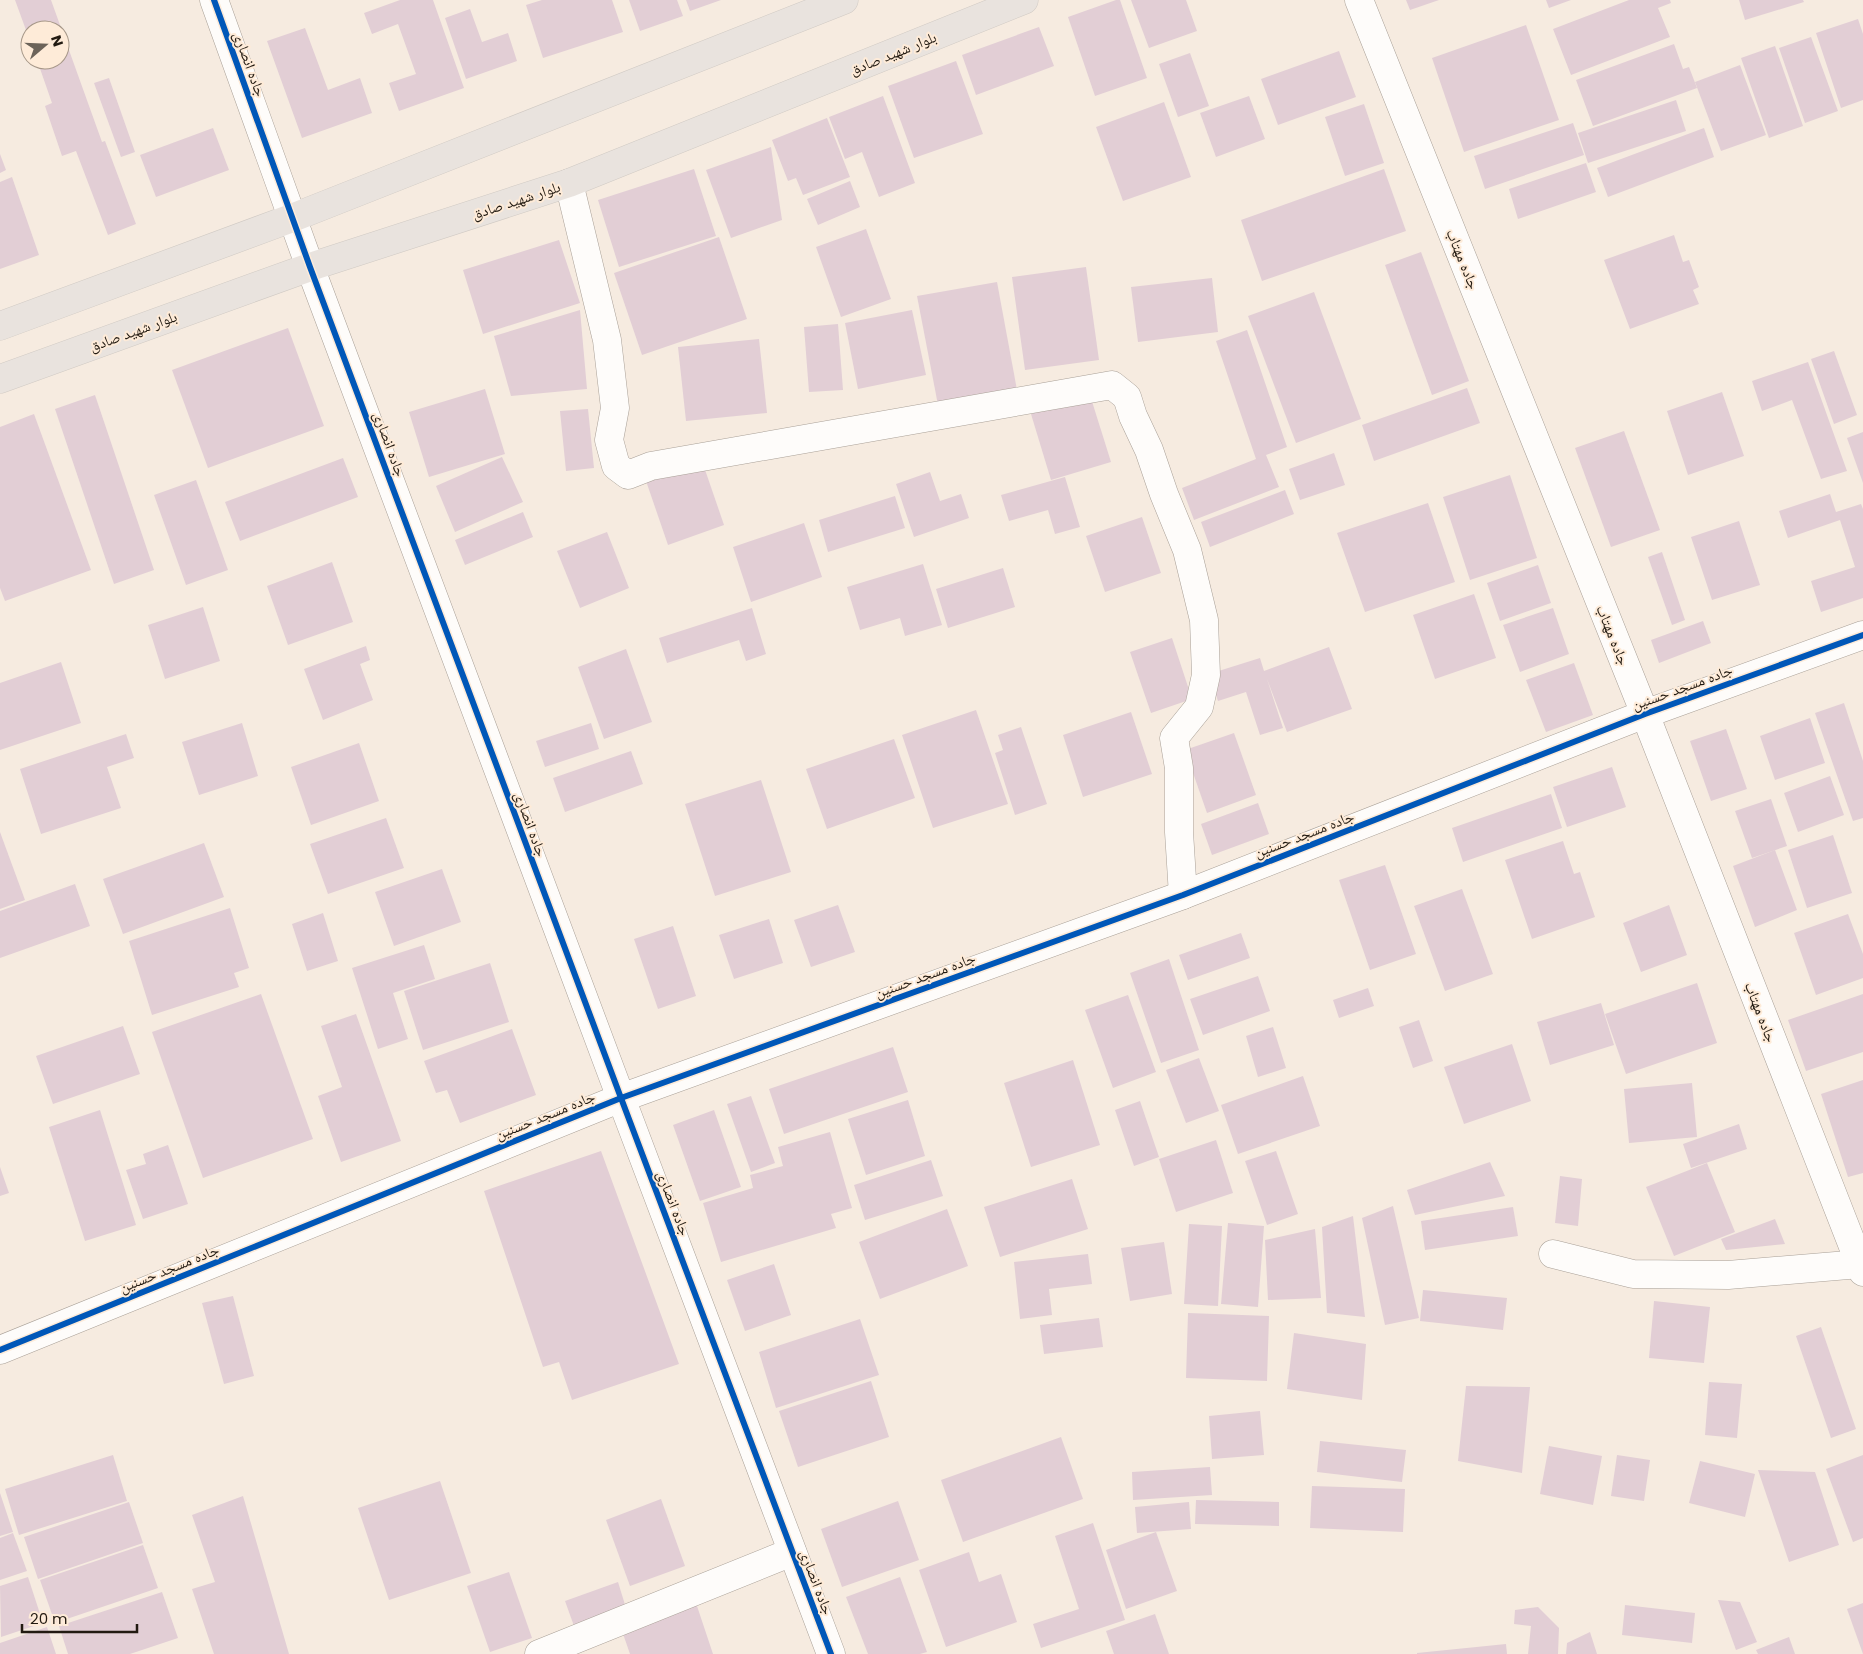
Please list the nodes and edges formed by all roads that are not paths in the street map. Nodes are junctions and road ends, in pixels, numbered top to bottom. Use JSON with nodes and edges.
{"nodes":[{"id":1,"x":214,"y":0,"type":"edge"},
{"id":2,"x":844,"y":0,"type":"edge"},
{"id":3,"x":1024,"y":0,"type":"edge"},
{"id":4,"x":1359,"y":0,"type":"edge"},
{"id":5,"x":569,"y":183,"type":"junction"},
{"id":6,"x":292,"y":218,"type":"junction"},
{"id":7,"x":310,"y":267,"type":"junction"},
{"id":8,"x":0,"y":326,"type":"edge"},
{"id":9,"x":0,"y":379,"type":"edge"},
{"id":10,"x":1863,"y":635,"type":"edge"},
{"id":11,"x":1645,"y":714,"type":"junction"},
{"id":12,"x":1183,"y":895,"type":"junction"},
{"id":13,"x":621,"y":1098,"type":"junction"},
{"id":14,"x":1553,"y":1254,"type":"dead end"},
{"id":15,"x":1861,"y":1268,"type":"edge"},
{"id":16,"x":0,"y":1350,"type":"edge"},
{"id":17,"x":792,"y":1552,"type":"junction"},
{"id":18,"x":538,"y":1654,"type":"edge"},
{"id":19,"x":831,"y":1654,"type":"edge"}],
"edges":[{"from":1,"to":6,"type":"street","name":"جاده انصاری"},
{"from":2,"to":6,"type":"main road"},
{"from":3,"to":5,"type":"main road","name":"بلوار شهید صادق"},
{"from":4,"to":11,"type":"street","name":"جاده مهتاب"},
{"from":5,"to":7,"type":"main road","name":"بلوار شهید صادق"},
{"from":5,"to":12,"type":"street"},
{"from":6,"to":7,"type":"street","name":"جاده انصاری"},
{"from":6,"to":8,"type":"main road"},
{"from":7,"to":9,"type":"main road","name":"بلوار شهید صادق"},
{"from":7,"to":13,"type":"street","name":"جاده انصاری"},
{"from":10,"to":11,"type":"street","name":"جاده مسجد حسنین"},
{"from":11,"to":12,"type":"street","name":"جاده مسجد حسنین"},
{"from":11,"to":15,"type":"street","name":"جاده مهتاب"},
{"from":12,"to":13,"type":"street","name":"جاده مسجد حسنین"},
{"from":13,"to":16,"type":"street","name":"جاده مسجد حسنین"},
{"from":13,"to":17,"type":"street","name":"جاده انصاری"},
{"from":14,"to":15,"type":"street"},
{"from":17,"to":18,"type":"street"},
{"from":17,"to":19,"type":"street","name":"جاده انصاری"}]}
